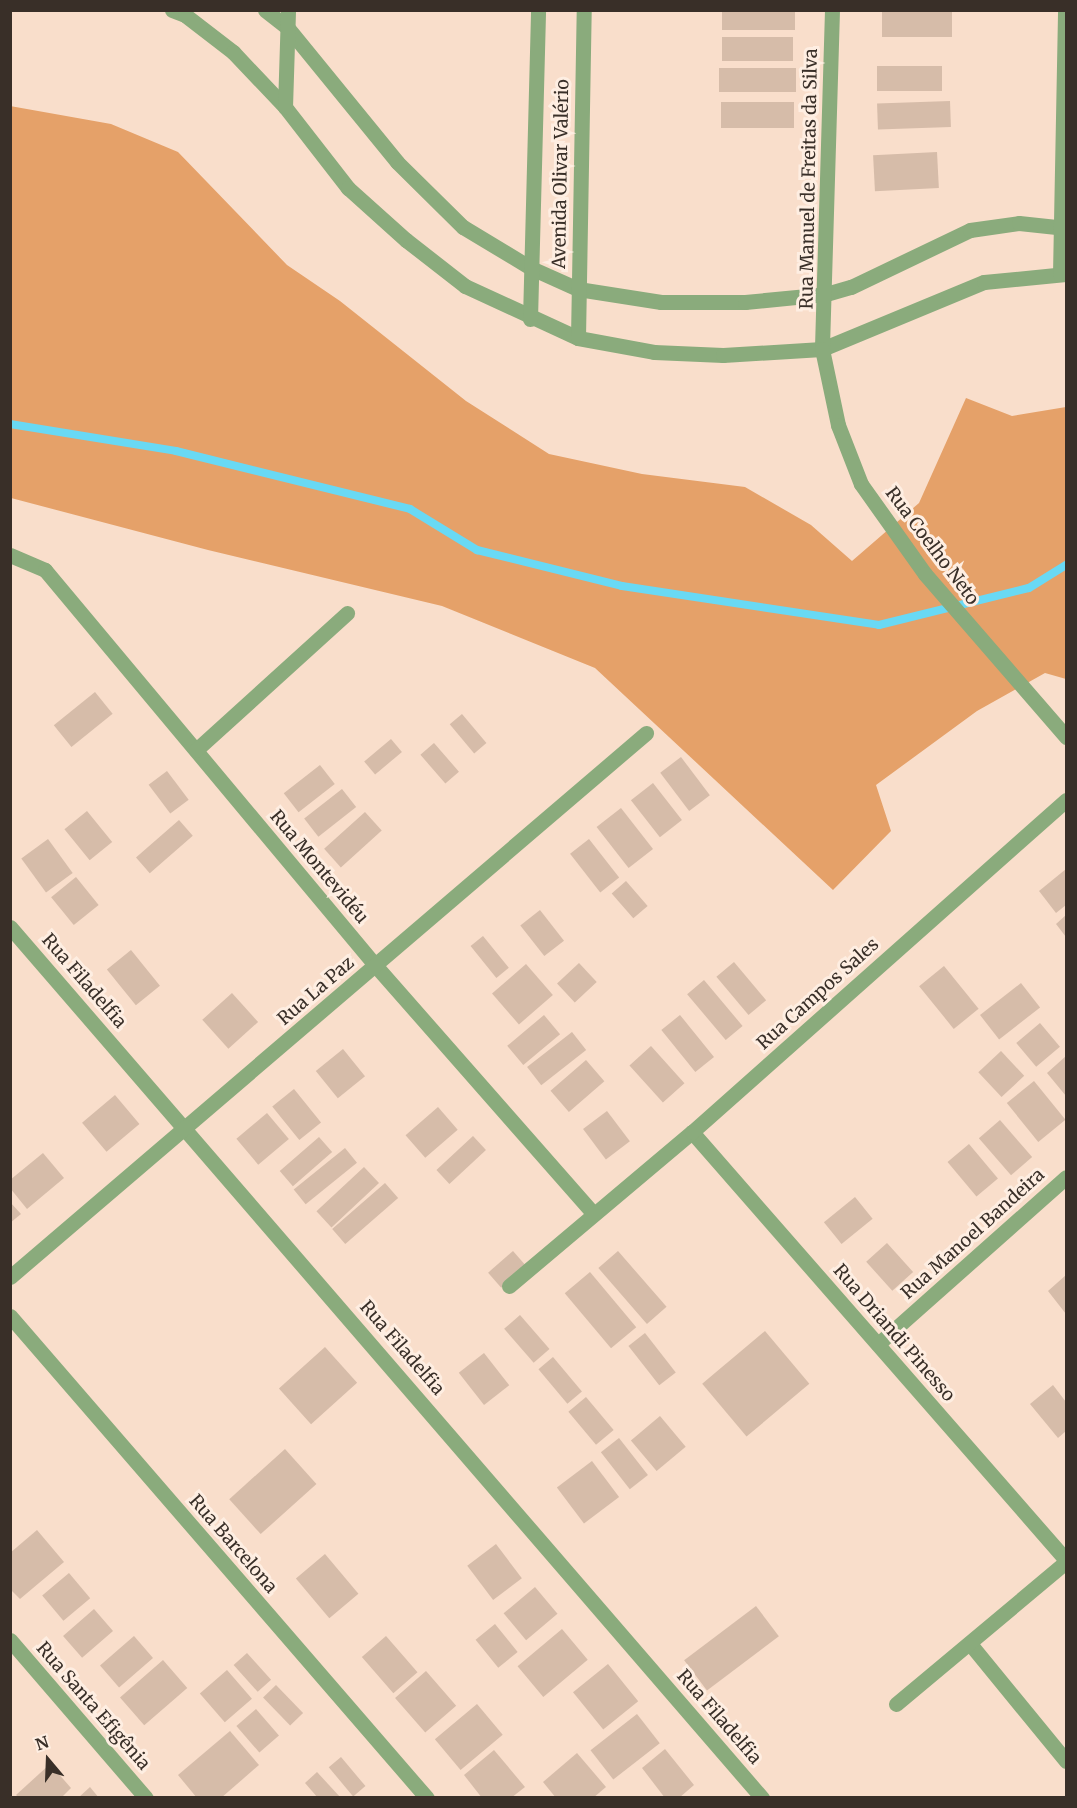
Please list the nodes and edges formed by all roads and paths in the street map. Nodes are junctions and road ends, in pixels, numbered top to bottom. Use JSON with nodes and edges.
{"nodes":[{"id":1,"x":172,"y":10,"type":"edge"},
{"id":2,"x":265,"y":10,"type":"edge"},
{"id":3,"x":288,"y":10,"type":"edge"},
{"id":4,"x":538,"y":10,"type":"edge"},
{"id":5,"x":584,"y":10,"type":"edge"},
{"id":6,"x":832,"y":10,"type":"edge"},
{"id":7,"x":1065,"y":10,"type":"edge"},
{"id":8,"x":287,"y":27,"type":"junction"},
{"id":9,"x":285,"y":107,"type":"junction"},
{"id":10,"x":1064,"y":228,"type":"edge"},
{"id":11,"x":531,"y":268,"type":"junction"},
{"id":12,"x":1063,"y":274,"type":"edge"},
{"id":13,"x":578,"y":289,"type":"junction"},
{"id":14,"x":826,"y":294,"type":"junction"},
{"id":15,"x":530,"y":319,"type":"junction"},
{"id":16,"x":578,"y":338,"type":"junction"},
{"id":17,"x":822,"y":349,"type":"junction"},
{"id":18,"x":10,"y":555,"type":"edge"},
{"id":19,"x":347,"y":613,"type":"dead end"},
{"id":20,"x":646,"y":733,"type":"dead end"},
{"id":21,"x":1066,"y":737,"type":"edge"},
{"id":22,"x":196,"y":750,"type":"junction"},
{"id":23,"x":1066,"y":800,"type":"edge"},
{"id":24,"x":10,"y":927,"type":"edge"},
{"id":25,"x":375,"y":965,"type":"junction"},
{"id":26,"x":187,"y":1127,"type":"junction"},
{"id":27,"x":692,"y":1132,"type":"junction"},
{"id":28,"x":1066,"y":1177,"type":"edge"},
{"id":29,"x":592,"y":1212,"type":"junction"},
{"id":30,"x":10,"y":1277,"type":"edge"},
{"id":31,"x":509,"y":1286,"type":"dead end"},
{"id":32,"x":10,"y":1316,"type":"edge"},
{"id":33,"x":878,"y":1344,"type":"junction"},
{"id":34,"x":1066,"y":1561,"type":"edge"},
{"id":35,"x":10,"y":1641,"type":"edge"},
{"id":36,"x":972,"y":1645,"type":"junction"},
{"id":37,"x":896,"y":1704,"type":"dead end"},
{"id":38,"x":1066,"y":1761,"type":"edge"},
{"id":39,"x":146,"y":1797,"type":"edge"},
{"id":40,"x":427,"y":1797,"type":"edge"},
{"id":41,"x":762,"y":1797,"type":"edge"}],
"edges":[{"from":1,"to":9,"type":"street"},
{"from":2,"to":8,"type":"street"},
{"from":3,"to":8,"type":"street"},
{"from":4,"to":11,"type":"street"},
{"from":5,"to":13,"type":"street","name":"Avenida Olivar Valério"},
{"from":6,"to":14,"type":"street","name":"Rua Manuel de Freitas da Silva"},
{"from":7,"to":10,"type":"street"},
{"from":8,"to":9,"type":"street"},
{"from":8,"to":11,"type":"street"},
{"from":9,"to":15,"type":"street"},
{"from":10,"to":12,"type":"street"},
{"from":10,"to":14,"type":"street"},
{"from":11,"to":13,"type":"street"},
{"from":11,"to":15,"type":"street"},
{"from":12,"to":17,"type":"street"},
{"from":13,"to":14,"type":"street"},
{"from":13,"to":16,"type":"street","name":"Avenida Olivar Valério"},
{"from":14,"to":17,"type":"street","name":"Rua Manuel de Freitas da Silva"},
{"from":15,"to":16,"type":"street"},
{"from":16,"to":17,"type":"street"},
{"from":17,"to":21,"type":"street","name":"Rua Coelho Neto"},
{"from":18,"to":22,"type":"street","name":"Rua Montevidéu"},
{"from":19,"to":22,"type":"street"},
{"from":20,"to":25,"type":"street","name":"Rua La Paz"},
{"from":22,"to":25,"type":"street","name":"Rua Montevidéu"},
{"from":23,"to":27,"type":"street","name":"Rua Campos Sales"},
{"from":24,"to":26,"type":"street","name":"Rua Filadelfia"},
{"from":25,"to":26,"type":"street","name":"Rua La Paz"},
{"from":25,"to":29,"type":"street","name":"Rua Montevidéu"},
{"from":26,"to":30,"type":"street","name":"Rua La Paz"},
{"from":26,"to":41,"type":"street","name":"Rua Filadelfia"},
{"from":27,"to":29,"type":"street","name":"Rua Campos Sales"},
{"from":27,"to":33,"type":"street","name":"Rua Driandi Pinesso"},
{"from":28,"to":33,"type":"street","name":"Rua Manoel Bandeira"},
{"from":29,"to":31,"type":"street","name":"Rua Campos Sales"},
{"from":32,"to":40,"type":"street","name":"Rua Barcelona"},
{"from":33,"to":34,"type":"street","name":"Rua Driandi Pinesso"},
{"from":34,"to":36,"type":"street"},
{"from":35,"to":39,"type":"street","name":"Rua Santa Efigênia"},
{"from":36,"to":37,"type":"street"},
{"from":36,"to":38,"type":"street"}]}
